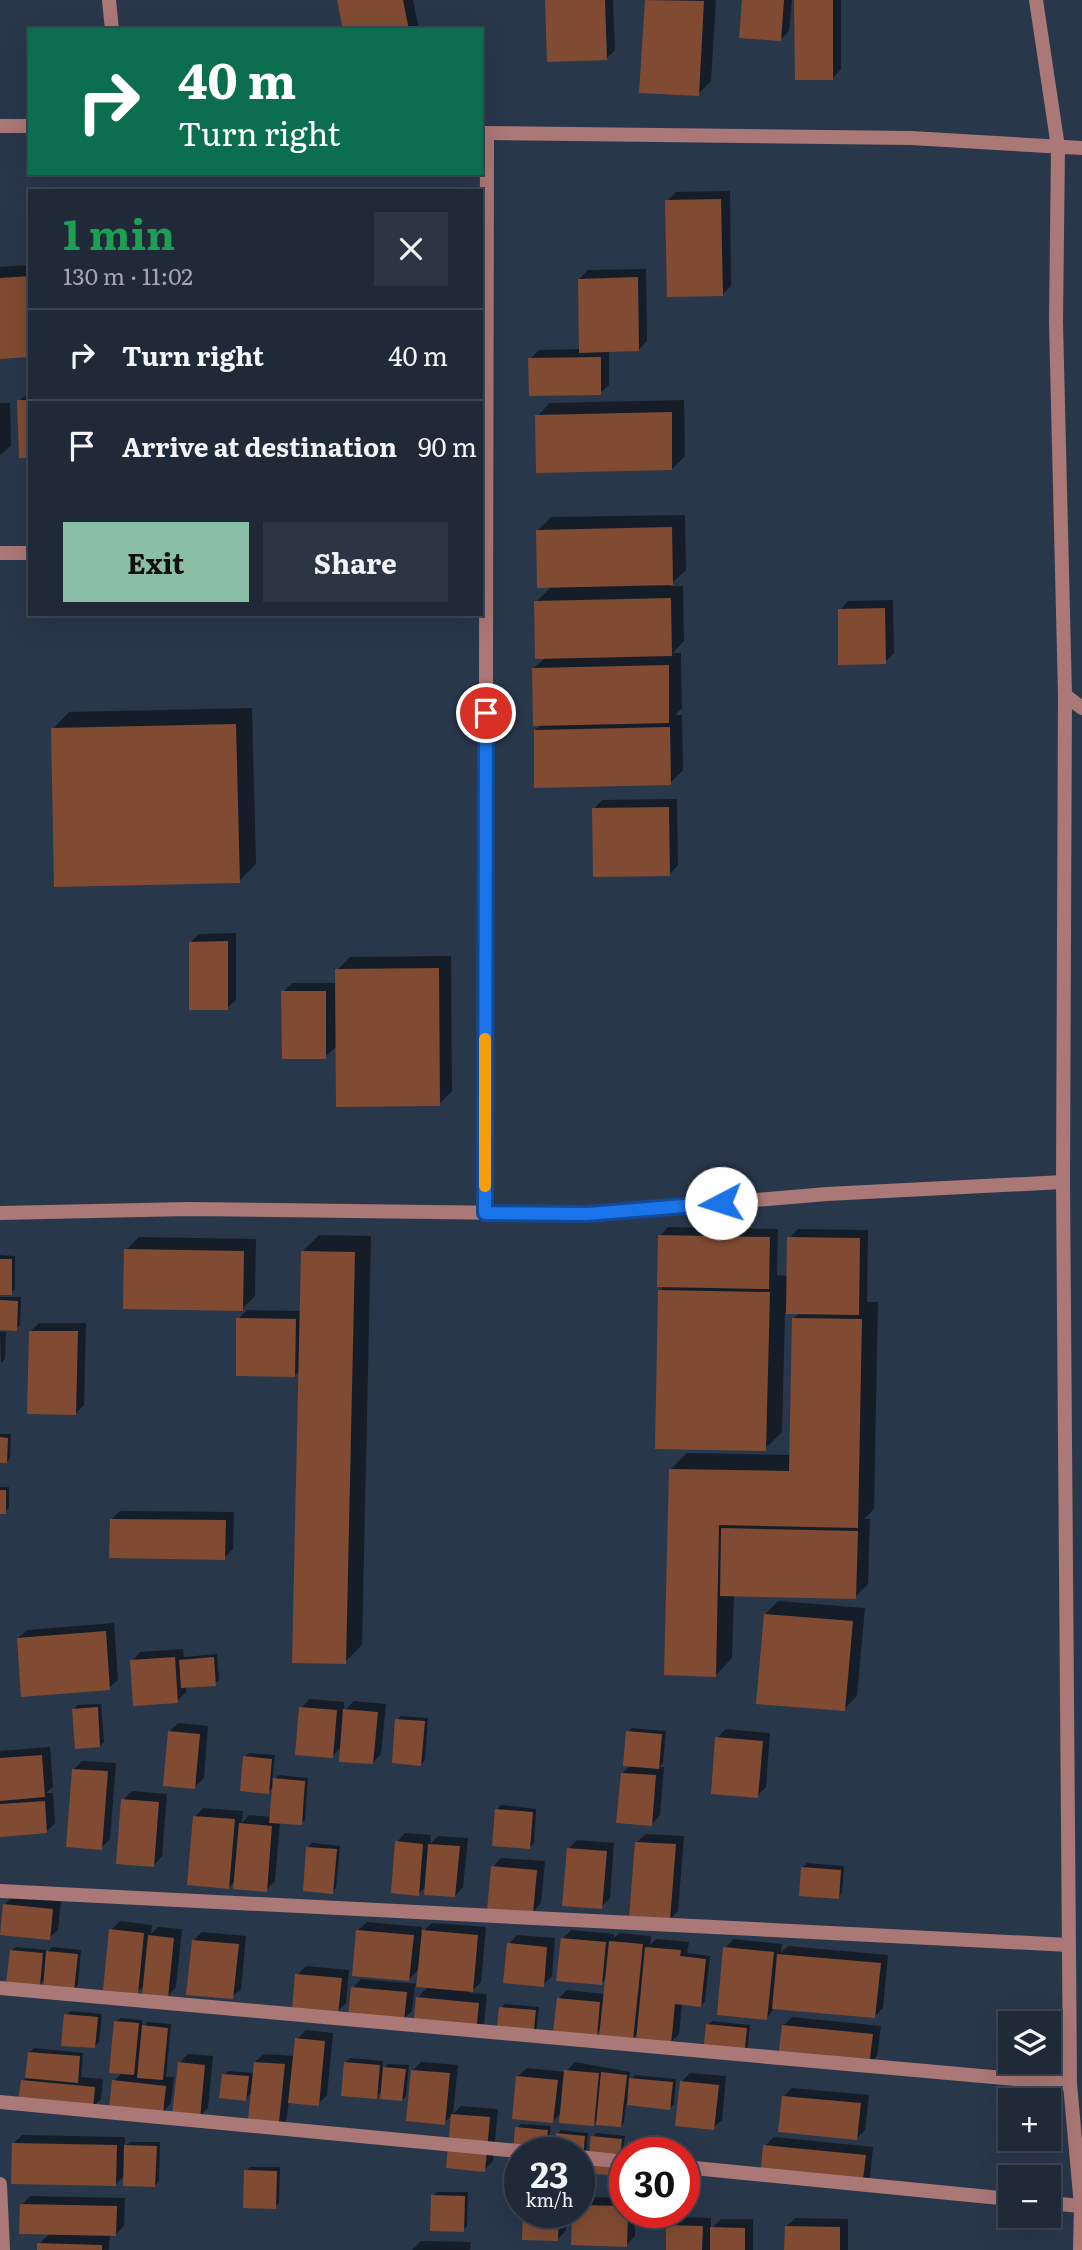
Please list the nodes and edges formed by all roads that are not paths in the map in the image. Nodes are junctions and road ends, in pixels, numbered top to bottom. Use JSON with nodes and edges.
{"nodes":[{"id":1,"x":109,"y":0,"type":"edge"},
{"id":2,"x":1036,"y":0,"type":"edge"},
{"id":3,"x":112,"y":28,"type":"edge"},
{"id":4,"x":0,"y":126,"type":"edge"},
{"id":5,"x":28,"y":126,"type":"edge"},
{"id":6,"x":484,"y":133,"type":"edge"},
{"id":7,"x":1058,"y":147,"type":"junction"},
{"id":8,"x":1082,"y":148,"type":"edge"},
{"id":9,"x":484,"y":547,"type":"edge"},
{"id":10,"x":0,"y":553,"type":"edge"},
{"id":11,"x":28,"y":553,"type":"edge"},
{"id":12,"x":1065,"y":695,"type":"junction"},
{"id":13,"x":1082,"y":708,"type":"edge"},
{"id":14,"x":1063,"y":1182,"type":"junction"},
{"id":15,"x":0,"y":1213,"type":"edge"},
{"id":16,"x":485,"y":1213,"type":"junction"},
{"id":17,"x":0,"y":1891,"type":"edge"},
{"id":18,"x":1069,"y":1945,"type":"junction"},
{"id":19,"x":0,"y":1988,"type":"edge"},
{"id":20,"x":1070,"y":2084,"type":"junction"},
{"id":21,"x":0,"y":2102,"type":"edge"},
{"id":22,"x":504,"y":2150,"type":"edge"},
{"id":23,"x":700,"y":2170,"type":"edge"},
{"id":24,"x":0,"y":2184,"type":"edge"},
{"id":25,"x":998,"y":2198,"type":"edge"},
{"id":26,"x":1061,"y":2204,"type":"edge"},
{"id":27,"x":1082,"y":2206,"type":"edge"},
{"id":28,"x":3,"y":2250,"type":"edge"},
{"id":29,"x":1080,"y":2250,"type":"edge"}],
"edges":[{"from":1,"to":3,"type":"street"},
{"from":2,"to":7,"type":"street"},
{"from":4,"to":5,"type":"street"},
{"from":6,"to":7,"type":"street"},
{"from":6,"to":9,"type":"street"},
{"from":7,"to":8,"type":"street"},
{"from":7,"to":12,"type":"street"},
{"from":9,"to":16,"type":"street"},
{"from":10,"to":11,"type":"street"},
{"from":12,"to":13,"type":"street"},
{"from":12,"to":14,"type":"street"},
{"from":14,"to":16,"type":"street"},
{"from":14,"to":18,"type":"street"},
{"from":15,"to":16,"type":"street"},
{"from":17,"to":18,"type":"street"},
{"from":18,"to":20,"type":"street"},
{"from":19,"to":20,"type":"street"},
{"from":20,"to":27,"type":"street"},
{"from":21,"to":22,"type":"street"},
{"from":23,"to":25,"type":"street"},
{"from":24,"to":28,"type":"street"},
{"from":26,"to":27,"type":"street"},
{"from":27,"to":29,"type":"street"}]}
